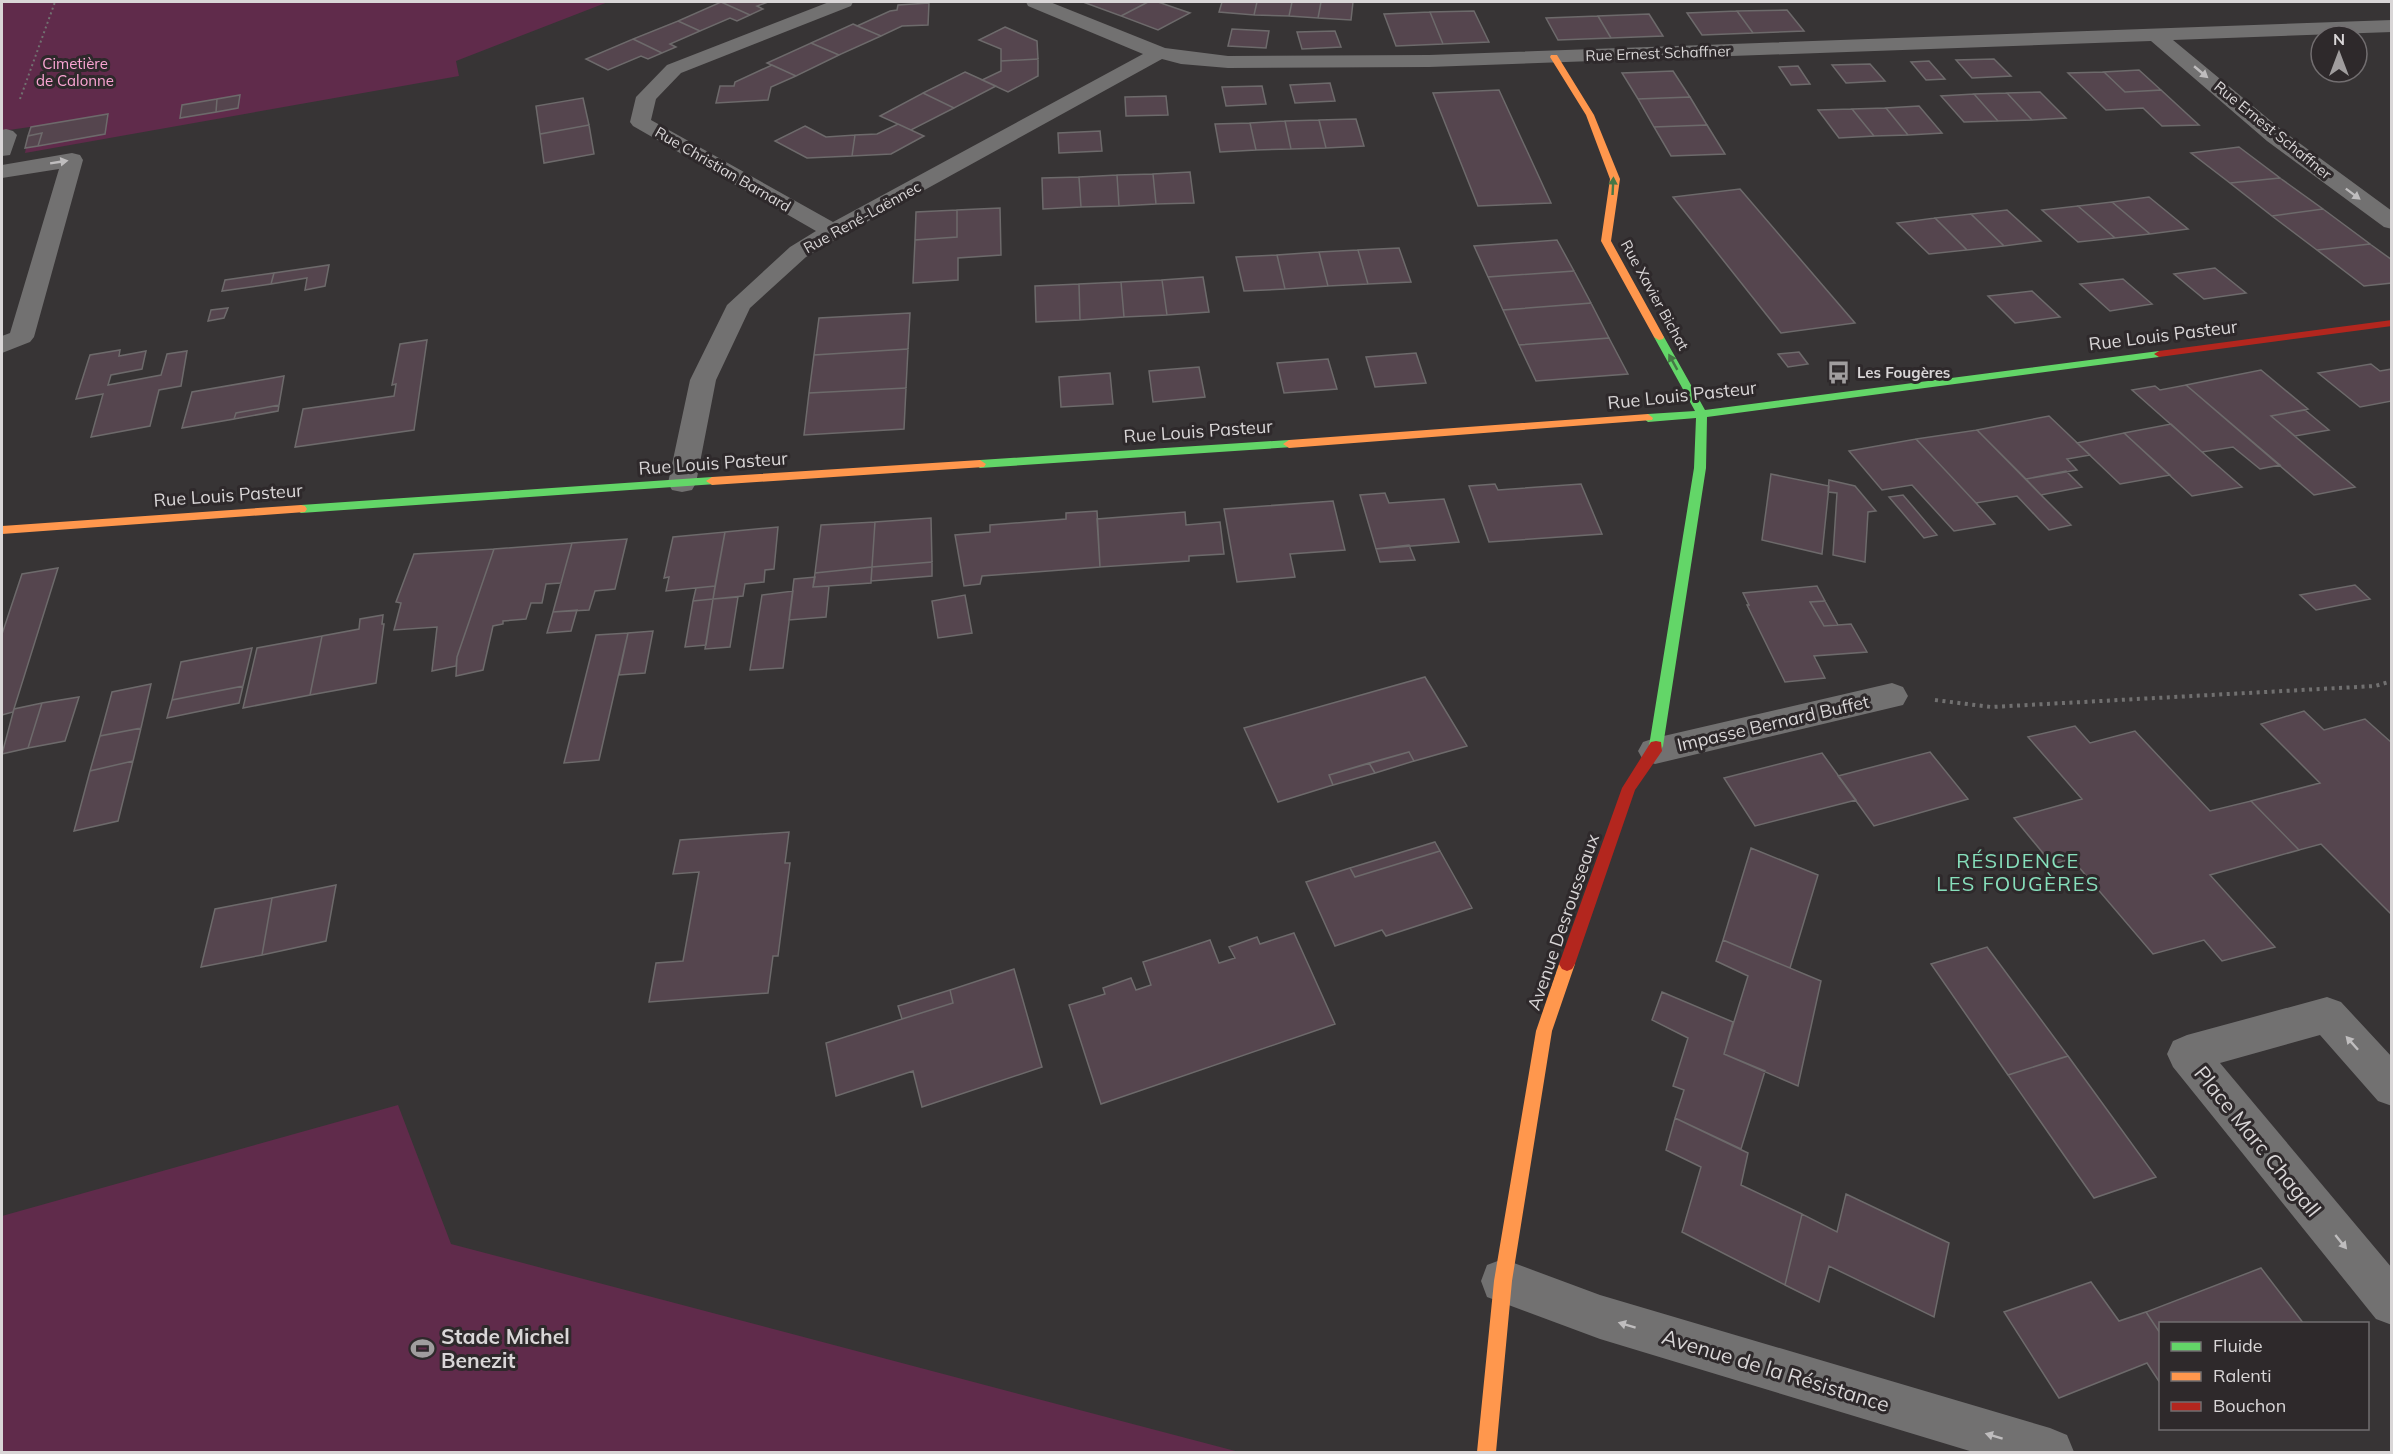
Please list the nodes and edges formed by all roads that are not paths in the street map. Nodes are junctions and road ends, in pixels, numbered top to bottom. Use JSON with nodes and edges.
{"nodes":[{"id":1,"x":844,"y":2,"type":"edge"},
{"id":2,"x":1035,"y":2,"type":"edge"},
{"id":3,"x":2391,"y":26,"type":"edge"},
{"id":4,"x":2156,"y":35,"type":"junction"},
{"id":5,"x":1160,"y":53,"type":"junction"},
{"id":6,"x":1554,"y":57,"type":"junction"},
{"id":7,"x":2,"y":171,"type":"edge"},
{"id":8,"x":2391,"y":222,"type":"edge"},
{"id":9,"x":833,"y":231,"type":"junction"},
{"id":10,"x":2391,"y":323,"type":"edge"},
{"id":11,"x":2,"y":345,"type":"edge"},
{"id":12,"x":1701,"y":414,"type":"junction"},
{"id":13,"x":682,"y":483,"type":"junction"},
{"id":14,"x":2,"y":530,"type":"edge"},
{"id":15,"x":1892,"y":696,"type":"road end"},
{"id":16,"x":1654,"y":751,"type":"junction"},
{"id":17,"x":2391,"y":1087,"type":"edge"},
{"id":18,"x":1503,"y":1281,"type":"junction"},
{"id":19,"x":2391,"y":1303,"type":"edge"},
{"id":20,"x":1486,"y":1452,"type":"edge"},
{"id":21,"x":2050,"y":1452,"type":"edge"}],
"edges":[{"from":1,"to":9,"type":"street","name":"Rue Christian Barnard"},
{"from":2,"to":5,"type":"street"},
{"from":3,"to":4,"type":"street","name":"Rue Ernest Schaffner"},
{"from":4,"to":6,"type":"street","name":"Rue Ernest Schaffner"},
{"from":4,"to":8,"type":"street","name":"Rue Ernest Schaffner","one_way":true},
{"from":5,"to":6,"type":"street","name":"Rue Ernest Schaffner"},
{"from":5,"to":9,"type":"street","name":"Rue René-Laënnec"},
{"from":12,"to":6,"type":"street","name":"Rue Xavier Bichat","one_way":true},
{"from":7,"to":11,"type":"street","one_way":true},
{"from":9,"to":13,"type":"street","name":"Rue René-Laënnec"},
{"from":10,"to":12,"type":"street","name":"Rue Louis Pasteur"},
{"from":12,"to":13,"type":"street","name":"Rue Louis Pasteur"},
{"from":12,"to":16,"type":"street","name":"Avenue Desrousseaux"},
{"from":13,"to":14,"type":"street","name":"Rue Louis Pasteur"},
{"from":15,"to":16,"type":"street","name":"Impasse Bernard Buffet"},
{"from":16,"to":18,"type":"street","name":"Avenue Desrousseaux"},
{"from":17,"to":19,"type":"street","name":"Place Marc Chagall","one_way":true},
{"from":18,"to":20,"type":"street","name":"Avenue Desrousseaux"},
{"from":21,"to":18,"type":"street","name":"Avenue de la Résistance","one_way":true}]}
